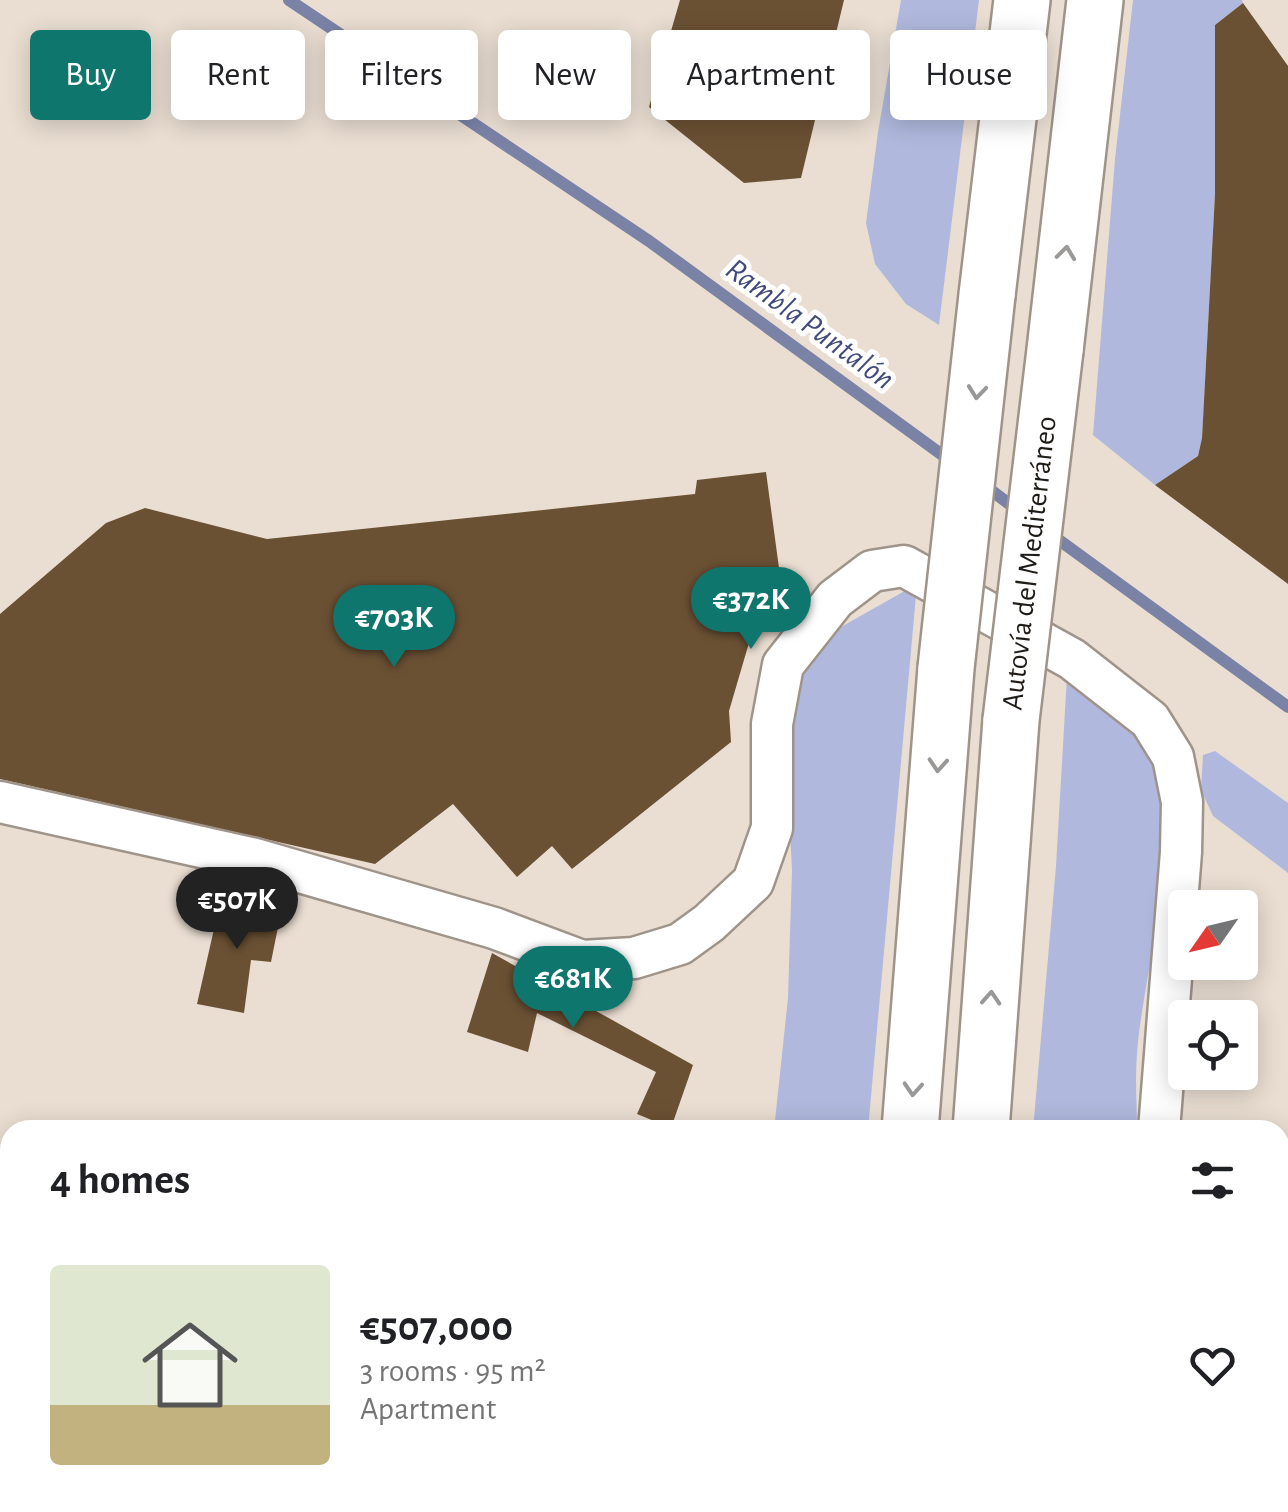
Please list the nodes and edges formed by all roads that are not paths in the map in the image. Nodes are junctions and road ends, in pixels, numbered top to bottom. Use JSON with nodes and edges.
{"nodes":[{"id":1,"x":1022,"y":0,"type":"edge"},
{"id":2,"x":1095,"y":0,"type":"edge"},
{"id":3,"x":0,"y":802,"type":"edge"},
{"id":4,"x":911,"y":1120,"type":"edge"},
{"id":5,"x":982,"y":1120,"type":"edge"},
{"id":6,"x":1161,"y":1120,"type":"edge"}],
"edges":[{"from":1,"to":4,"type":"highway","one_way":true,"bridge":true},
{"from":5,"to":2,"type":"highway","name":"Autovía del Mediterráneo","one_way":true,"bridge":true},
{"from":3,"to":6,"type":"street"}]}
